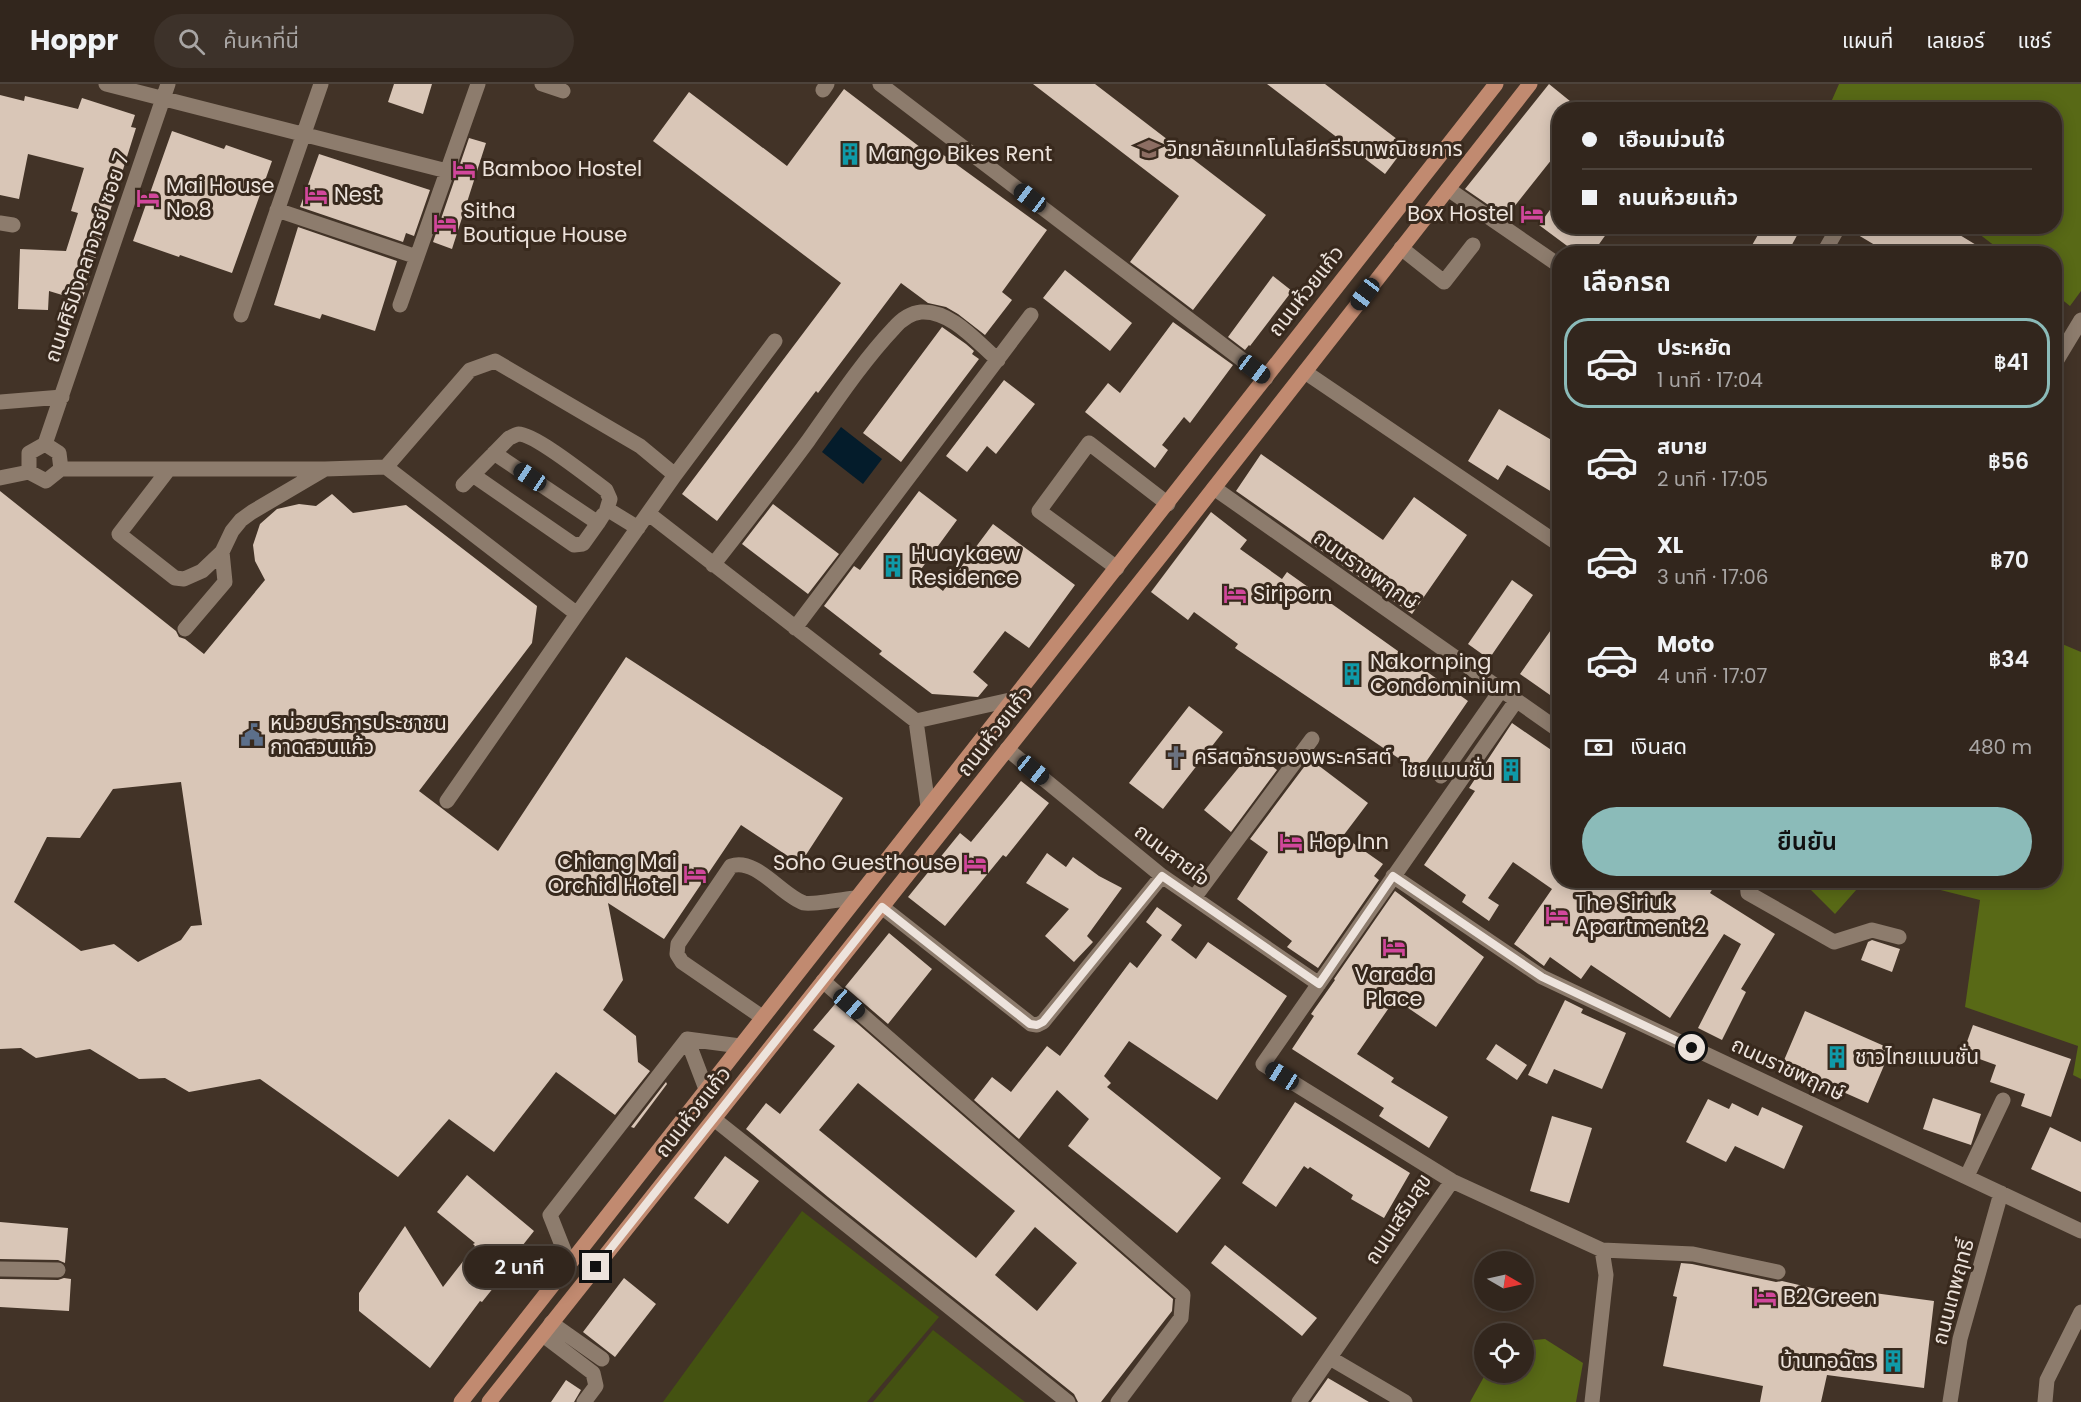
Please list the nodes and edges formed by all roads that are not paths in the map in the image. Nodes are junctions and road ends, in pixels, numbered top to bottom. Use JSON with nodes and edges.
{"nodes":[{"id":1,"x":106,"y":84,"type":"edge"},
{"id":2,"x":168,"y":84,"type":"edge"},
{"id":3,"x":321,"y":84,"type":"edge"},
{"id":4,"x":478,"y":84,"type":"edge"},
{"id":5,"x":542,"y":84,"type":"edge"},
{"id":6,"x":880,"y":84,"type":"edge"},
{"id":7,"x":1496,"y":84,"type":"edge"},
{"id":8,"x":1530,"y":84,"type":"edge"},
{"id":9,"x":563,"y":91,"type":"dead end"},
{"id":10,"x":163,"y":99,"type":"junction"},
{"id":11,"x":304,"y":135,"type":"junction"},
{"id":12,"x":447,"y":171,"type":"junction"},
{"id":13,"x":1448,"y":189,"type":"junction"},
{"id":14,"x":277,"y":210,"type":"junction"},
{"id":15,"x":1473,"y":245,"type":"dead end"},
{"id":16,"x":1401,"y":248,"type":"junction"},
{"id":17,"x":417,"y":257,"type":"junction"},
{"id":18,"x":1552,"y":260,"type":"edge"},
{"id":19,"x":400,"y":305,"type":"dead end"},
{"id":20,"x":241,"y":315,"type":"dead end"},
{"id":21,"x":1031,"y":315,"type":"dead end"},
{"id":22,"x":2081,"y":320,"type":"edge"},
{"id":23,"x":775,"y":340,"type":"dead end"},
{"id":24,"x":2062,"y":351,"type":"edge"},
{"id":25,"x":998,"y":360,"type":"junction"},
{"id":26,"x":1305,"y":372,"type":"junction"},
{"id":27,"x":1266,"y":378,"type":"junction"},
{"id":28,"x":62,"y":397,"type":"junction"},
{"id":29,"x":0,"y":402,"type":"edge"},
{"id":30,"x":45,"y":444,"type":"junction"},
{"id":31,"x":494,"y":453,"type":"junction"},
{"id":32,"x":386,"y":467,"type":"junction"},
{"id":33,"x":61,"y":469,"type":"junction"},
{"id":34,"x":169,"y":469,"type":"junction"},
{"id":35,"x":325,"y":469,"type":"junction"},
{"id":36,"x":29,"y":472,"type":"junction"},
{"id":37,"x":1193,"y":472,"type":"junction"},
{"id":38,"x":675,"y":475,"type":"junction"},
{"id":39,"x":0,"y":478,"type":"edge"},
{"id":40,"x":1214,"y":488,"type":"junction"},
{"id":41,"x":1168,"y":504,"type":"junction"},
{"id":42,"x":607,"y":509,"type":"junction"},
{"id":43,"x":649,"y":514,"type":"junction"},
{"id":44,"x":598,"y":523,"type":"junction"},
{"id":45,"x":638,"y":528,"type":"junction"},
{"id":46,"x":1552,"y":540,"type":"edge"},
{"id":47,"x":222,"y":552,"type":"junction"},
{"id":48,"x":713,"y":565,"type":"junction"},
{"id":49,"x":1117,"y":568,"type":"junction"},
{"id":50,"x":577,"y":614,"type":"junction"},
{"id":51,"x":795,"y":628,"type":"junction"},
{"id":52,"x":185,"y":629,"type":"dead end"},
{"id":53,"x":1501,"y":690,"type":"junction"},
{"id":54,"x":1010,"y":700,"type":"junction"},
{"id":55,"x":1516,"y":700,"type":"junction"},
{"id":56,"x":916,"y":721,"type":"junction"},
{"id":57,"x":1552,"y":725,"type":"edge"},
{"id":58,"x":1312,"y":739,"type":"dead end"},
{"id":59,"x":1007,"y":749,"type":"junction"},
{"id":60,"x":1441,"y":776,"type":"dead end"},
{"id":61,"x":447,"y":801,"type":"dead end"},
{"id":62,"x":928,"y":806,"type":"junction"},
{"id":63,"x":1162,"y":876,"type":"junction"},
{"id":64,"x":1393,"y":876,"type":"junction"},
{"id":65,"x":1748,"y":888,"type":"edge"},
{"id":66,"x":855,"y":898,"type":"junction"},
{"id":67,"x":1194,"y":898,"type":"junction"},
{"id":68,"x":882,"y":907,"type":"junction"},
{"id":69,"x":1899,"y":938,"type":"dead end"},
{"id":70,"x":823,"y":981,"type":"junction"},
{"id":71,"x":1319,"y":984,"type":"junction"},
{"id":72,"x":762,"y":1017,"type":"junction"},
{"id":73,"x":687,"y":1039,"type":"junction"},
{"id":74,"x":740,"y":1046,"type":"junction"},
{"id":75,"x":706,"y":1089,"type":"junction"},
{"id":76,"x":2003,"y":1100,"type":"dead end"},
{"id":77,"x":714,"y":1119,"type":"junction"},
{"id":78,"x":1967,"y":1176,"type":"junction"},
{"id":79,"x":1452,"y":1181,"type":"junction"},
{"id":80,"x":2001,"y":1193,"type":"junction"},
{"id":81,"x":2081,"y":1232,"type":"edge"},
{"id":82,"x":1602,"y":1250,"type":"junction"},
{"id":83,"x":569,"y":1263,"type":"junction"},
{"id":84,"x":0,"y":1269,"type":"edge"},
{"id":85,"x":58,"y":1269,"type":"dead end"},
{"id":86,"x":1778,"y":1272,"type":"dead end"},
{"id":87,"x":2081,"y":1312,"type":"edge"},
{"id":88,"x":547,"y":1329,"type":"junction"},
{"id":89,"x":1330,"y":1358,"type":"junction"},
{"id":90,"x":602,"y":1359,"type":"dead end"},
{"id":91,"x":460,"y":1402,"type":"edge"},
{"id":92,"x":489,"y":1402,"type":"edge"},
{"id":93,"x":584,"y":1402,"type":"edge"},
{"id":94,"x":1068,"y":1402,"type":"edge"},
{"id":95,"x":1118,"y":1402,"type":"edge"},
{"id":96,"x":1299,"y":1402,"type":"edge"},
{"id":97,"x":1405,"y":1402,"type":"edge"},
{"id":98,"x":1592,"y":1402,"type":"edge"},
{"id":99,"x":1950,"y":1402,"type":"edge"},
{"id":100,"x":2045,"y":1402,"type":"edge"}],
"edges":[{"from":1,"to":10,"type":"street"},
{"from":2,"to":10,"type":"street","name":"ถนนศิริมังคลาจารย์ ซอย 7"},
{"from":3,"to":11,"type":"street"},
{"from":4,"to":12,"type":"street"},
{"from":5,"to":9,"type":"street"},
{"from":6,"to":27,"type":"street"},
{"from":7,"to":27,"type":"main road","name":"ถนนห้วยแก้ว"},
{"from":8,"to":13,"type":"main road","name":"ถนนห้วยแก้ว"},
{"from":10,"to":11,"type":"street"},
{"from":10,"to":28,"type":"street","name":"ถนนศิริมังคลาจารย์ ซอย 7"},
{"from":11,"to":12,"type":"street"},
{"from":11,"to":14,"type":"street"},
{"from":12,"to":17,"type":"street"},
{"from":13,"to":16,"type":"main road","name":"ถนนห้วยแก้ว"},
{"from":13,"to":18,"type":"street"},
{"from":14,"to":17,"type":"street"},
{"from":14,"to":20,"type":"street"},
{"from":15,"to":16,"type":"street"},
{"from":16,"to":26,"type":"main road","name":"ถนนห้วยแก้ว"},
{"from":17,"to":19,"type":"street"},
{"from":21,"to":25,"type":"street"},
{"from":22,"to":24,"type":"street"},
{"from":23,"to":38,"type":"street"},
{"from":25,"to":48,"type":"street"},
{"from":25,"to":51,"type":"street"},
{"from":26,"to":40,"type":"main road","name":"ถนนห้วยแก้ว"},
{"from":26,"to":46,"type":"street"},
{"from":27,"to":37,"type":"main road","name":"ถนนห้วยแก้ว"},
{"from":28,"to":29,"type":"street"},
{"from":28,"to":30,"type":"street","name":"ถนนศิริมังคลาจารย์ ซอย 7"},
{"from":30,"to":33,"type":"street"},
{"from":30,"to":36,"type":"street"},
{"from":31,"to":42,"type":"street"},
{"from":31,"to":44,"type":"street"},
{"from":31,"to":44,"type":"street"},
{"from":32,"to":35,"type":"street"},
{"from":32,"to":38,"type":"street"},
{"from":32,"to":50,"type":"street"},
{"from":33,"to":34,"type":"street"},
{"from":33,"to":36,"type":"street"},
{"from":34,"to":35,"type":"street"},
{"from":34,"to":47,"type":"street"},
{"from":35,"to":47,"type":"street"},
{"from":36,"to":39,"type":"street"},
{"from":37,"to":40,"type":"main road","name":"ถนนราชพฤกษ์"},
{"from":37,"to":41,"type":"main road","name":"ถนนห้วยแก้ว"},
{"from":38,"to":43,"type":"street"},
{"from":40,"to":53,"type":"street","name":"ถนนราชพฤกษ์"},
{"from":40,"to":59,"type":"main road","name":"ถนนห้วยแก้ว"},
{"from":41,"to":49,"type":"main road","name":"ถนนห้วยแก้ว"},
{"from":41,"to":49,"type":"street"},
{"from":42,"to":44,"type":"street"},
{"from":42,"to":45,"type":"street"},
{"from":43,"to":45,"type":"street"},
{"from":43,"to":48,"type":"street"},
{"from":45,"to":50,"type":"street"},
{"from":47,"to":52,"type":"street"},
{"from":48,"to":51,"type":"street"},
{"from":49,"to":54,"type":"main road","name":"ถนนห้วยแก้ว"},
{"from":50,"to":61,"type":"street"},
{"from":51,"to":56,"type":"street"},
{"from":53,"to":55,"type":"street","name":"ถนนราชพฤกษ์"},
{"from":53,"to":60,"type":"street"},
{"from":54,"to":56,"type":"street"},
{"from":54,"to":62,"type":"main road","name":"ถนนห้วยแก้ว"},
{"from":55,"to":57,"type":"street","name":"ถนนราชพฤกษ์"},
{"from":55,"to":64,"type":"street"},
{"from":56,"to":62,"type":"street"},
{"from":58,"to":67,"type":"street"},
{"from":59,"to":63,"type":"street","name":"ถนนสายใจ"},
{"from":59,"to":68,"type":"main road","name":"ถนนห้วยแก้ว"},
{"from":62,"to":66,"type":"main road","name":"ถนนห้วยแก้ว"},
{"from":63,"to":67,"type":"street","name":"ถนนสายใจ"},
{"from":63,"to":68,"type":"street"},
{"from":64,"to":71,"type":"street"},
{"from":64,"to":78,"type":"street","name":"ถนนราชพฤกษ์"},
{"from":65,"to":69,"type":"street"},
{"from":66,"to":72,"type":"main road","name":"ถนนห้วยแก้ว"},
{"from":66,"to":72,"type":"street"},
{"from":67,"to":71,"type":"street","name":"ถนนสายใจ"},
{"from":68,"to":70,"type":"main road","name":"ถนนห้วยแก้ว"},
{"from":70,"to":77,"type":"main road","name":"ถนนห้วยแก้ว"},
{"from":70,"to":95,"type":"street"},
{"from":71,"to":79,"type":"street","name":"ถนนเสริมสุข"},
{"from":72,"to":74,"type":"main road","name":"ถนนห้วยแก้ว"},
{"from":73,"to":74,"type":"street"},
{"from":73,"to":75,"type":"street"},
{"from":73,"to":83,"type":"street"},
{"from":74,"to":75,"type":"main road","name":"ถนนห้วยแก้ว"},
{"from":75,"to":83,"type":"main road","name":"ถนนห้วยแก้ว"},
{"from":76,"to":78,"type":"street"},
{"from":77,"to":88,"type":"main road","name":"ถนนห้วยแก้ว"},
{"from":77,"to":94,"type":"street"},
{"from":78,"to":80,"type":"street","name":"ถนนราชพฤกษ์"},
{"from":79,"to":82,"type":"street"},
{"from":79,"to":89,"type":"street","name":"ถนนเสริมสุข"},
{"from":80,"to":81,"type":"street","name":"ถนนราชพฤกษ์"},
{"from":80,"to":99,"type":"street","name":"ถนนเทพฤทธิ์"},
{"from":82,"to":86,"type":"street"},
{"from":82,"to":98,"type":"street"},
{"from":83,"to":91,"type":"main road","name":"ถนนห้วยแก้ว"},
{"from":84,"to":85,"type":"street"},
{"from":87,"to":100,"type":"street"},
{"from":88,"to":90,"type":"street"},
{"from":88,"to":92,"type":"main road","name":"ถนนห้วยแก้ว"},
{"from":88,"to":93,"type":"street"},
{"from":89,"to":96,"type":"street","name":"ถนนเสริมสุข"},
{"from":89,"to":97,"type":"street"}]}
